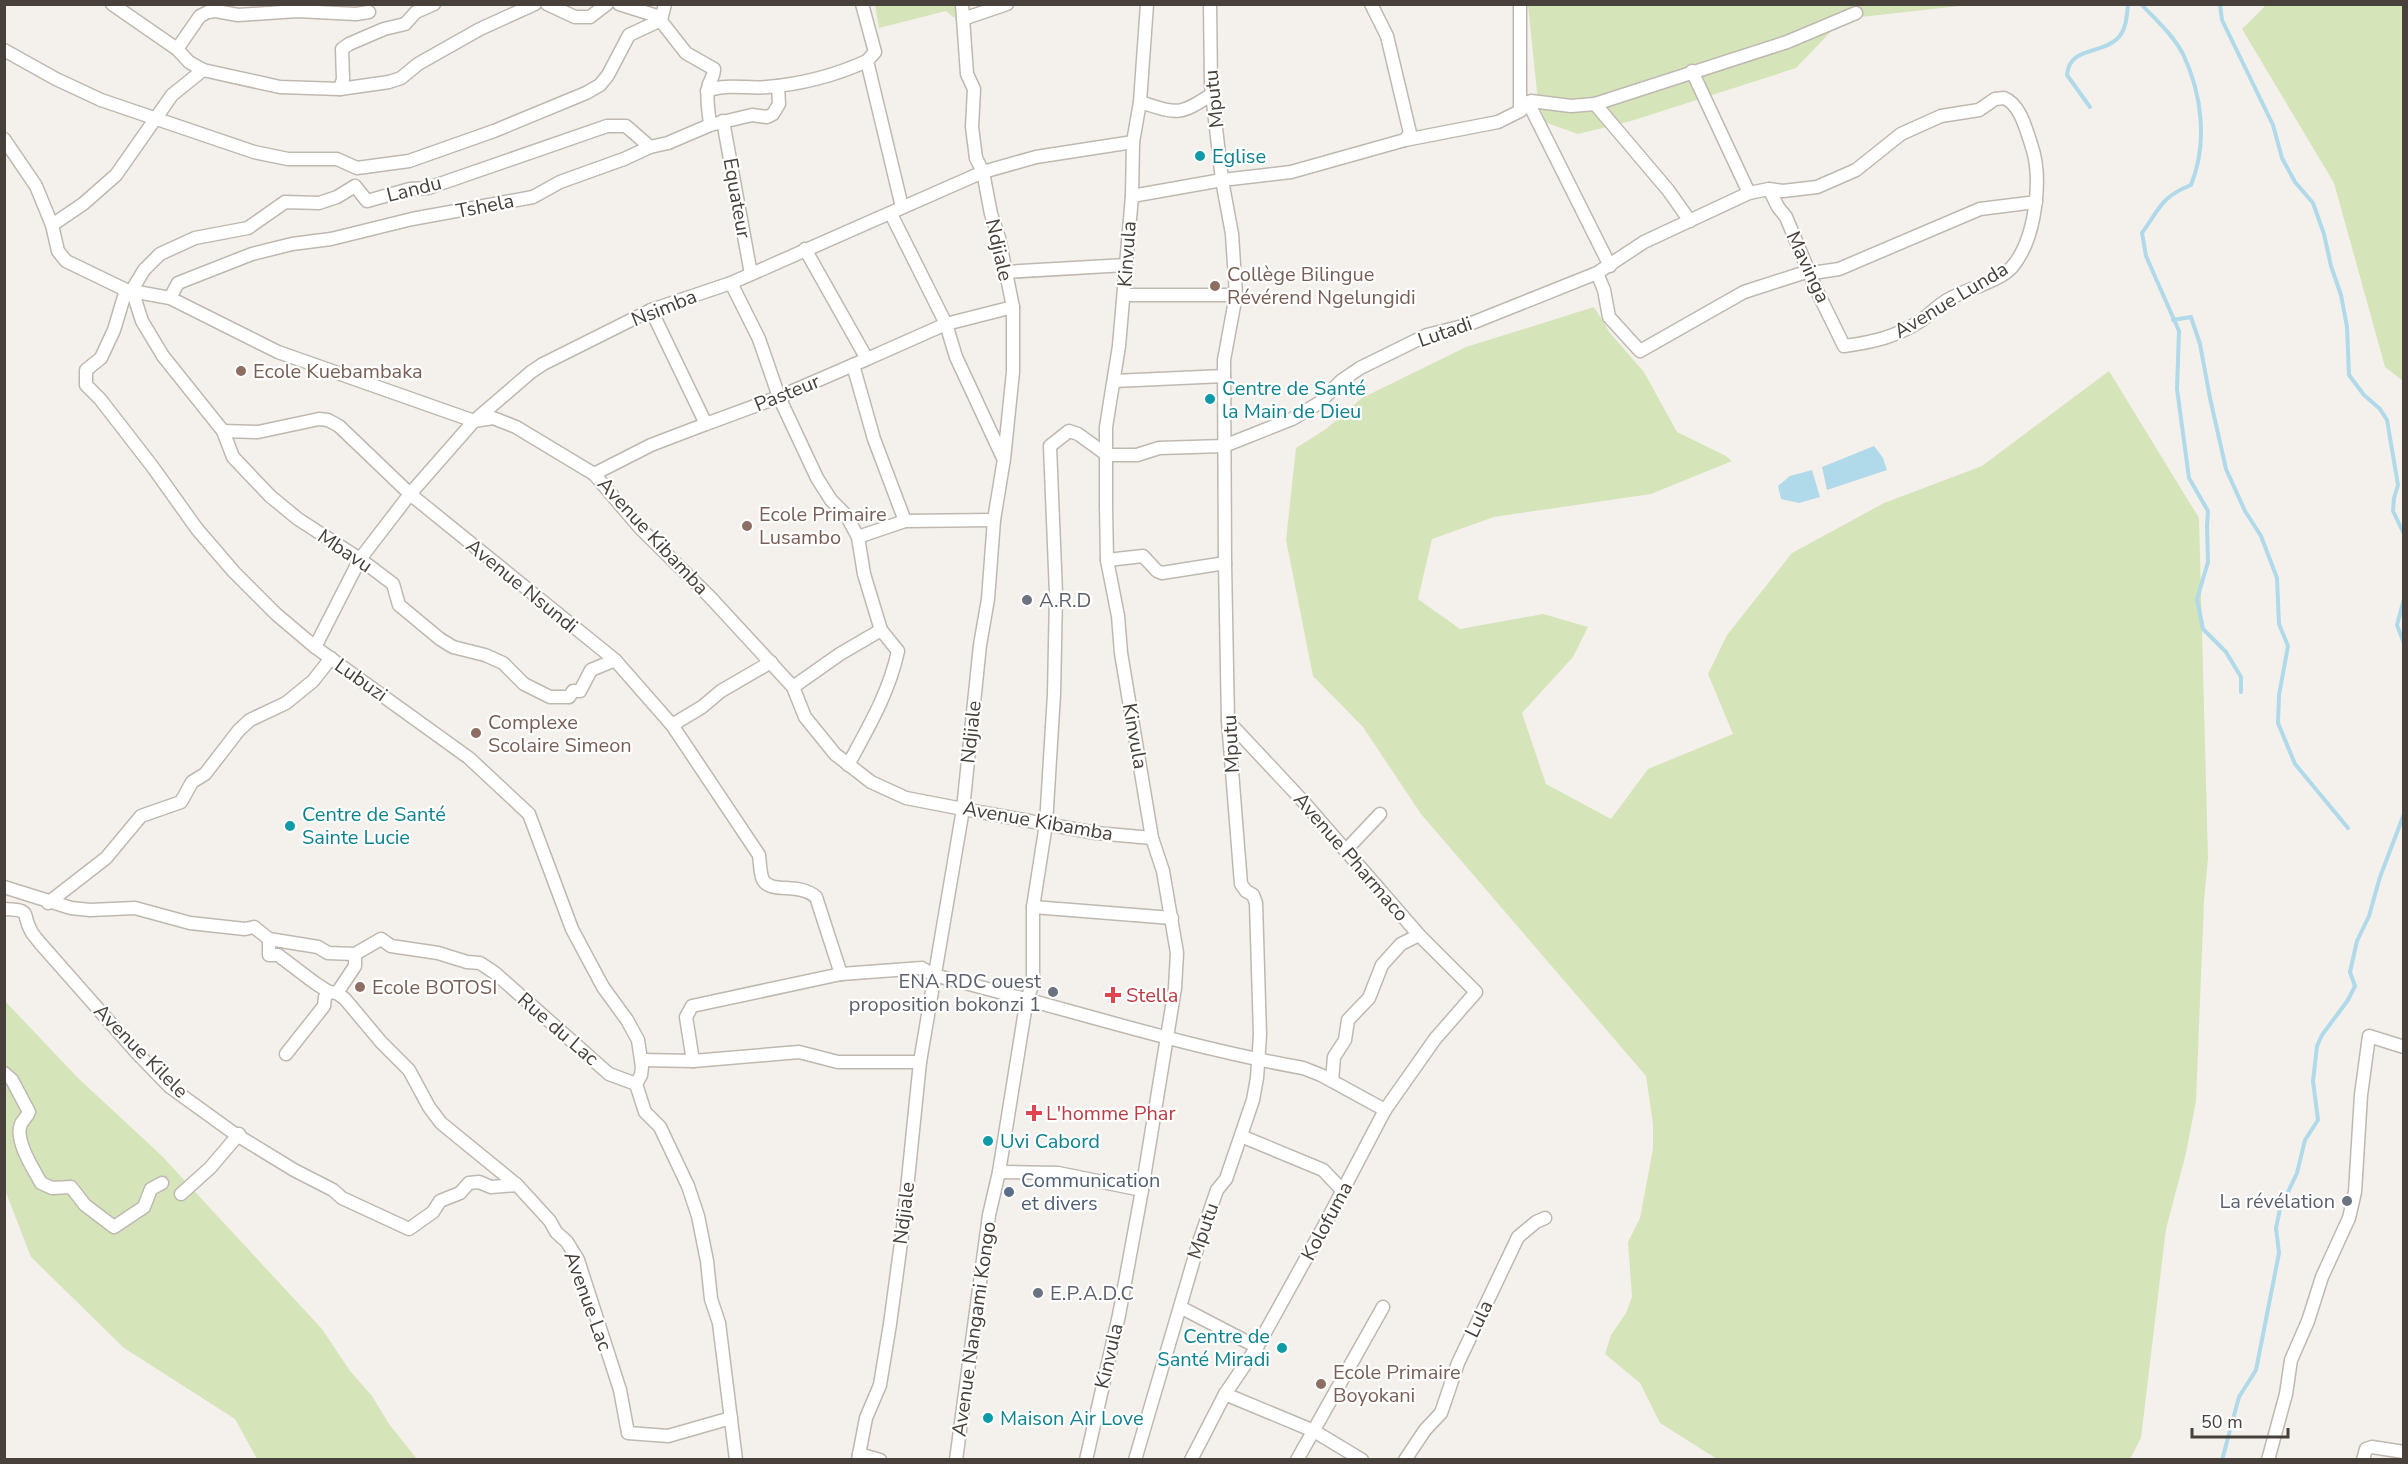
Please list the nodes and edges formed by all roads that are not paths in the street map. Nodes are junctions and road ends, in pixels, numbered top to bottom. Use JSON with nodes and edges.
{"nodes":[{"id":1,"x":112,"y":4,"type":"edge"},
{"id":2,"x":434,"y":4,"type":"edge"},
{"id":3,"x":535,"y":4,"type":"edge"},
{"id":4,"x":547,"y":4,"type":"edge"},
{"id":5,"x":607,"y":4,"type":"edge"},
{"id":6,"x":619,"y":4,"type":"edge"},
{"id":7,"x":665,"y":4,"type":"edge"},
{"id":8,"x":862,"y":4,"type":"edge"},
{"id":9,"x":962,"y":4,"type":"edge"},
{"id":10,"x":1007,"y":4,"type":"edge"},
{"id":11,"x":1147,"y":4,"type":"edge"},
{"id":12,"x":1210,"y":4,"type":"edge"},
{"id":13,"x":1371,"y":4,"type":"edge"},
{"id":14,"x":1520,"y":4,"type":"edge"},
{"id":15,"x":367,"y":8,"type":"edge"},
{"id":16,"x":1856,"y":13,"type":"dead end"},
{"id":17,"x":963,"y":19,"type":"junction"},
{"id":18,"x":660,"y":21,"type":"junction"},
{"id":19,"x":384,"y":29,"type":"junction"},
{"id":20,"x":177,"y":49,"type":"junction"},
{"id":21,"x":4,"y":50,"type":"edge"},
{"id":22,"x":867,"y":61,"type":"junction"},
{"id":23,"x":203,"y":70,"type":"junction"},
{"id":24,"x":1692,"y":71,"type":"junction"},
{"id":25,"x":778,"y":86,"type":"junction"},
{"id":26,"x":340,"y":89,"type":"junction"},
{"id":27,"x":707,"y":91,"type":"junction"},
{"id":28,"x":1212,"y":94,"type":"junction"},
{"id":29,"x":1995,"y":99,"type":"joint"},
{"id":30,"x":1140,"y":102,"type":"junction"},
{"id":31,"x":1595,"y":104,"type":"junction"},
{"id":32,"x":1524,"y":107,"type":"junction"},
{"id":33,"x":156,"y":118,"type":"junction"},
{"id":34,"x":723,"y":121,"type":"junction"},
{"id":35,"x":710,"y":125,"type":"junction"},
{"id":36,"x":4,"y":139,"type":"edge"},
{"id":37,"x":1405,"y":140,"type":"junction"},
{"id":38,"x":1132,"y":142,"type":"junction"},
{"id":39,"x":650,"y":147,"type":"junction"},
{"id":40,"x":984,"y":172,"type":"junction"},
{"id":41,"x":1222,"y":180,"type":"junction"},
{"id":42,"x":1769,"y":189,"type":"junction"},
{"id":43,"x":1749,"y":193,"type":"junction"},
{"id":44,"x":1132,"y":196,"type":"junction"},
{"id":45,"x":2036,"y":202,"type":"junction"},
{"id":46,"x":902,"y":207,"type":"junction"},
{"id":47,"x":891,"y":214,"type":"junction"},
{"id":48,"x":1690,"y":221,"type":"junction"},
{"id":49,"x":52,"y":225,"type":"junction"},
{"id":50,"x":805,"y":249,"type":"junction"},
{"id":51,"x":1126,"y":265,"type":"junction"},
{"id":52,"x":1610,"y":266,"type":"junction"},
{"id":53,"x":1809,"y":271,"type":"junction"},
{"id":54,"x":1005,"y":272,"type":"junction"},
{"id":55,"x":1597,"y":273,"type":"junction"},
{"id":56,"x":751,"y":274,"type":"junction"},
{"id":57,"x":731,"y":283,"type":"junction"},
{"id":58,"x":129,"y":290,"type":"junction"},
{"id":59,"x":1124,"y":295,"type":"junction"},
{"id":60,"x":1236,"y":295,"type":"junction"},
{"id":61,"x":170,"y":298,"type":"junction"},
{"id":62,"x":1013,"y":307,"type":"junction"},
{"id":63,"x":651,"y":310,"type":"junction"},
{"id":64,"x":946,"y":324,"type":"junction"},
{"id":65,"x":1844,"y":346,"type":"joint"},
{"id":66,"x":867,"y":359,"type":"junction"},
{"id":67,"x":853,"y":365,"type":"junction"},
{"id":68,"x":1224,"y":376,"type":"junction"},
{"id":69,"x":1114,"y":381,"type":"junction"},
{"id":70,"x":779,"y":397,"type":"junction"},
{"id":71,"x":474,"y":421,"type":"junction"},
{"id":72,"x":706,"y":424,"type":"junction"},
{"id":73,"x":223,"y":431,"type":"junction"},
{"id":74,"x":1224,"y":446,"type":"junction"},
{"id":75,"x":1107,"y":455,"type":"junction"},
{"id":76,"x":1004,"y":459,"type":"junction"},
{"id":77,"x":594,"y":474,"type":"junction"},
{"id":78,"x":410,"y":494,"type":"junction"},
{"id":79,"x":994,"y":520,"type":"junction"},
{"id":80,"x":905,"y":521,"type":"junction"},
{"id":81,"x":858,"y":537,"type":"junction"},
{"id":82,"x":360,"y":559,"type":"junction"},
{"id":83,"x":1107,"y":560,"type":"junction"},
{"id":84,"x":1225,"y":563,"type":"junction"},
{"id":85,"x":881,"y":630,"type":"junction"},
{"id":86,"x":315,"y":647,"type":"junction"},
{"id":87,"x":331,"y":658,"type":"junction"},
{"id":88,"x":615,"y":660,"type":"junction"},
{"id":89,"x":771,"y":662,"type":"junction"},
{"id":90,"x":793,"y":687,"type":"junction"},
{"id":91,"x":1228,"y":721,"type":"junction"},
{"id":92,"x":672,"y":725,"type":"junction"},
{"id":93,"x":848,"y":765,"type":"junction"},
{"id":94,"x":963,"y":809,"type":"junction"},
{"id":95,"x":1380,"y":814,"type":"dead end"},
{"id":96,"x":1046,"y":824,"type":"junction"},
{"id":97,"x":1152,"y":838,"type":"junction"},
{"id":98,"x":1346,"y":850,"type":"junction"},
{"id":99,"x":4,"y":887,"type":"edge"},
{"id":100,"x":48,"y":903,"type":"junction"},
{"id":101,"x":1033,"y":907,"type":"junction"},
{"id":102,"x":4,"y":909,"type":"edge"},
{"id":103,"x":1172,"y":918,"type":"junction"},
{"id":104,"x":1419,"y":935,"type":"junction"},
{"id":105,"x":269,"y":939,"type":"junction"},
{"id":106,"x":355,"y":954,"type":"junction"},
{"id":107,"x":840,"y":974,"type":"junction"},
{"id":108,"x":933,"y":975,"type":"junction"},
{"id":109,"x":1476,"y":992,"type":"joint"},
{"id":110,"x":333,"y":993,"type":"junction"},
{"id":111,"x":1027,"y":998,"type":"junction"},
{"id":112,"x":1166,"y":1039,"type":"junction"},
{"id":113,"x":2403,"y":1047,"type":"edge"},
{"id":114,"x":286,"y":1054,"type":"dead end"},
{"id":115,"x":642,"y":1060,"type":"junction"},
{"id":116,"x":1258,"y":1060,"type":"junction"},
{"id":117,"x":693,"y":1061,"type":"junction"},
{"id":118,"x":920,"y":1062,"type":"junction"},
{"id":119,"x":4,"y":1073,"type":"edge"},
{"id":120,"x":1332,"y":1081,"type":"junction"},
{"id":121,"x":636,"y":1084,"type":"junction"},
{"id":122,"x":1385,"y":1110,"type":"junction"},
{"id":123,"x":239,"y":1134,"type":"junction"},
{"id":124,"x":1241,"y":1136,"type":"junction"},
{"id":125,"x":999,"y":1172,"type":"junction"},
{"id":126,"x":162,"y":1183,"type":"dead end"},
{"id":127,"x":517,"y":1185,"type":"junction"},
{"id":128,"x":1142,"y":1190,"type":"junction"},
{"id":129,"x":1343,"y":1191,"type":"junction"},
{"id":130,"x":181,"y":1194,"type":"dead end"},
{"id":131,"x":1545,"y":1218,"type":"dead end"},
{"id":132,"x":1180,"y":1306,"type":"junction"},
{"id":133,"x":1383,"y":1307,"type":"dead end"},
{"id":134,"x":1257,"y":1347,"type":"junction"},
{"id":135,"x":1225,"y":1394,"type":"junction"},
{"id":136,"x":731,"y":1418,"type":"junction"},
{"id":137,"x":1314,"y":1431,"type":"junction"},
{"id":138,"x":2403,"y":1452,"type":"edge"},
{"id":139,"x":859,"y":1456,"type":"edge"},
{"id":140,"x":736,"y":1460,"type":"edge"},
{"id":141,"x":880,"y":1460,"type":"edge"},
{"id":142,"x":956,"y":1460,"type":"edge"},
{"id":143,"x":1086,"y":1460,"type":"edge"},
{"id":144,"x":1135,"y":1460,"type":"edge"},
{"id":145,"x":1191,"y":1460,"type":"edge"},
{"id":146,"x":1297,"y":1460,"type":"edge"},
{"id":147,"x":1362,"y":1460,"type":"edge"},
{"id":148,"x":1405,"y":1460,"type":"edge"},
{"id":149,"x":2268,"y":1460,"type":"edge"},
{"id":150,"x":2363,"y":1460,"type":"edge"}],
"edges":[{"from":1,"to":20,"type":"street"},
{"from":2,"to":19,"type":"street"},
{"from":3,"to":26,"type":"street"},
{"from":4,"to":5,"type":"street"},
{"from":6,"to":18,"type":"street"},
{"from":7,"to":18,"type":"street"},
{"from":8,"to":22,"type":"street"},
{"from":9,"to":17,"type":"street","name":"Ndjiale"},
{"from":10,"to":17,"type":"street"},
{"from":11,"to":30,"type":"street","name":"Kinvula"},
{"from":12,"to":28,"type":"street","name":"Mputu"},
{"from":13,"to":37,"type":"street"},
{"from":14,"to":32,"type":"street"},
{"from":15,"to":19,"type":"street"},
{"from":15,"to":20,"type":"street"},
{"from":16,"to":24,"type":"street"},
{"from":17,"to":40,"type":"street","name":"Ndjiale"},
{"from":18,"to":27,"type":"street"},
{"from":18,"to":33,"type":"street"},
{"from":19,"to":26,"type":"street"},
{"from":20,"to":23,"type":"street"},
{"from":21,"to":33,"type":"street"},
{"from":22,"to":25,"type":"street"},
{"from":22,"to":46,"type":"street"},
{"from":23,"to":26,"type":"street"},
{"from":23,"to":33,"type":"street"},
{"from":24,"to":31,"type":"street"},
{"from":24,"to":43,"type":"street"},
{"from":25,"to":27,"type":"street"},
{"from":25,"to":34,"type":"street","name":"Tshela"},
{"from":27,"to":35,"type":"street"},
{"from":28,"to":30,"type":"street"},
{"from":28,"to":41,"type":"street","name":"Mputu"},
{"from":29,"to":42,"type":"street","name":"Lutadi"},
{"from":29,"to":45,"type":"street","name":"Avenue Lunda"},
{"from":30,"to":38,"type":"street","name":"Kinvula"},
{"from":31,"to":32,"type":"street"},
{"from":31,"to":48,"type":"street"},
{"from":32,"to":37,"type":"street"},
{"from":32,"to":52,"type":"street"},
{"from":33,"to":49,"type":"street"},
{"from":34,"to":35,"type":"street","name":"Tshela"},
{"from":34,"to":56,"type":"street","name":"Equateur"},
{"from":35,"to":39,"type":"street","name":"Tshela"},
{"from":36,"to":49,"type":"street","name":"Avenue Kibamba"},
{"from":37,"to":41,"type":"street"},
{"from":38,"to":40,"type":"street","name":"Nsimba"},
{"from":38,"to":44,"type":"street","name":"Kinvula"},
{"from":39,"to":58,"type":"street","name":"Landu"},
{"from":39,"to":61,"type":"street","name":"Tshela"},
{"from":40,"to":46,"type":"street","name":"Nsimba"},
{"from":40,"to":54,"type":"street","name":"Ndjiale"},
{"from":41,"to":44,"type":"street"},
{"from":41,"to":60,"type":"street","name":"Mputu"},
{"from":42,"to":43,"type":"street","name":"Lutadi"},
{"from":42,"to":53,"type":"street","name":"Mavinga"},
{"from":43,"to":48,"type":"street","name":"Lutadi"},
{"from":44,"to":51,"type":"street","name":"Kinvula"},
{"from":45,"to":53,"type":"street"},
{"from":45,"to":65,"type":"street","name":"Avenue Lunda"},
{"from":46,"to":47,"type":"street","name":"Nsimba"},
{"from":47,"to":50,"type":"street","name":"Nsimba"},
{"from":47,"to":64,"type":"street"},
{"from":48,"to":52,"type":"street","name":"Lutadi"},
{"from":49,"to":58,"type":"street","name":"Avenue Kibamba"},
{"from":50,"to":56,"type":"street","name":"Nsimba"},
{"from":50,"to":66,"type":"street"},
{"from":51,"to":54,"type":"street"},
{"from":51,"to":59,"type":"street","name":"Kinvula"},
{"from":52,"to":55,"type":"street","name":"Lutadi"},
{"from":53,"to":55,"type":"street"},
{"from":53,"to":65,"type":"street","name":"Mavinga"},
{"from":54,"to":62,"type":"street","name":"Ndjiale"},
{"from":55,"to":74,"type":"street","name":"Lutadi"},
{"from":56,"to":57,"type":"street","name":"Nsimba"},
{"from":57,"to":63,"type":"street","name":"Nsimba"},
{"from":57,"to":70,"type":"street"},
{"from":58,"to":61,"type":"street","name":"Avenue Kibamba"},
{"from":58,"to":73,"type":"street","name":"Mbavu"},
{"from":58,"to":86,"type":"street","name":"Lubuzi"},
{"from":59,"to":60,"type":"street"},
{"from":59,"to":69,"type":"street","name":"Kinvula"},
{"from":60,"to":68,"type":"street","name":"Mputu"},
{"from":61,"to":71,"type":"street","name":"Avenue Kibamba"},
{"from":62,"to":64,"type":"street","name":"Pasteur"},
{"from":62,"to":76,"type":"street","name":"Ndjiale"},
{"from":63,"to":71,"type":"street","name":"Nsimba"},
{"from":63,"to":72,"type":"street"},
{"from":64,"to":66,"type":"street","name":"Pasteur"},
{"from":64,"to":76,"type":"street"},
{"from":66,"to":67,"type":"street","name":"Pasteur"},
{"from":67,"to":70,"type":"street","name":"Pasteur"},
{"from":67,"to":80,"type":"street"},
{"from":68,"to":69,"type":"street"},
{"from":68,"to":74,"type":"street","name":"Mputu"},
{"from":69,"to":75,"type":"street","name":"Kinvula"},
{"from":70,"to":72,"type":"street","name":"Pasteur"},
{"from":70,"to":81,"type":"street"},
{"from":71,"to":77,"type":"street","name":"Avenue Kibamba"},
{"from":71,"to":78,"type":"street","name":"Nsimba"},
{"from":72,"to":77,"type":"street","name":"Pasteur"},
{"from":73,"to":78,"type":"street","name":"Avenue Nsundi"},
{"from":73,"to":82,"type":"street","name":"Mbavu"},
{"from":74,"to":75,"type":"street","name":"Lutadi"},
{"from":74,"to":84,"type":"street","name":"Mputu"},
{"from":75,"to":83,"type":"street","name":"Kinvula"},
{"from":75,"to":96,"type":"street","name":"Avenue Nangami Kongo"},
{"from":76,"to":79,"type":"street","name":"Ndjiale"},
{"from":77,"to":89,"type":"street","name":"Avenue Kibamba"},
{"from":78,"to":82,"type":"street","name":"Nsimba"},
{"from":78,"to":88,"type":"street","name":"Avenue Nsundi"},
{"from":79,"to":80,"type":"street"},
{"from":79,"to":94,"type":"street","name":"Ndjiale"},
{"from":80,"to":81,"type":"street"},
{"from":81,"to":85,"type":"street"},
{"from":82,"to":86,"type":"street","name":"Nsimba"},
{"from":82,"to":88,"type":"street","name":"Mbavu"},
{"from":83,"to":84,"type":"street"},
{"from":83,"to":97,"type":"street","name":"Kinvula"},
{"from":84,"to":91,"type":"street","name":"Mputu"},
{"from":85,"to":90,"type":"street"},
{"from":85,"to":93,"type":"street"},
{"from":86,"to":87,"type":"street","name":"Lubuzi"},
{"from":87,"to":100,"type":"street"},
{"from":87,"to":115,"type":"street","name":"Lubuzi"},
{"from":88,"to":92,"type":"street","name":"Avenue Nsundi"},
{"from":89,"to":90,"type":"street","name":"Avenue Kibamba"},
{"from":89,"to":92,"type":"street"},
{"from":90,"to":93,"type":"street","name":"Avenue Kibamba"},
{"from":91,"to":98,"type":"street","name":"Avenue Pharmaco"},
{"from":91,"to":116,"type":"street","name":"Mputu"},
{"from":92,"to":107,"type":"street","name":"Avenue Nsundi"},
{"from":93,"to":94,"type":"street","name":"Avenue Kibamba"},
{"from":94,"to":96,"type":"street","name":"Avenue Kibamba"},
{"from":94,"to":108,"type":"street","name":"Ndjiale"},
{"from":95,"to":98,"type":"street"},
{"from":96,"to":97,"type":"street","name":"Avenue Kibamba"},
{"from":96,"to":101,"type":"street","name":"Avenue Nangami Kongo"},
{"from":97,"to":103,"type":"street","name":"Kinvula"},
{"from":98,"to":104,"type":"street","name":"Avenue Pharmaco"},
{"from":99,"to":100,"type":"street"},
{"from":100,"to":105,"type":"street"},
{"from":101,"to":103,"type":"street"},
{"from":101,"to":111,"type":"street","name":"Avenue Nangami Kongo"},
{"from":102,"to":123,"type":"street","name":"Avenue Kilele"},
{"from":103,"to":112,"type":"street","name":"Kinvula"},
{"from":104,"to":109,"type":"street","name":"Avenue Pharmaco"},
{"from":104,"to":120,"type":"street"},
{"from":105,"to":106,"type":"street"},
{"from":105,"to":110,"type":"street"},
{"from":106,"to":110,"type":"street"},
{"from":106,"to":121,"type":"street","name":"Rue du Lac"},
{"from":107,"to":108,"type":"street"},
{"from":107,"to":117,"type":"street"},
{"from":108,"to":111,"type":"street"},
{"from":108,"to":118,"type":"street","name":"Ndjiale"},
{"from":109,"to":122,"type":"street","name":"Kolofuma"},
{"from":110,"to":114,"type":"street"},
{"from":110,"to":127,"type":"street"},
{"from":111,"to":112,"type":"street"},
{"from":111,"to":125,"type":"street","name":"Avenue Nangami Kongo"},
{"from":112,"to":116,"type":"street"},
{"from":112,"to":128,"type":"street","name":"Kinvula"},
{"from":113,"to":149,"type":"street"},
{"from":115,"to":117,"type":"street"},
{"from":115,"to":121,"type":"street"},
{"from":116,"to":120,"type":"street"},
{"from":116,"to":124,"type":"street","name":"Mputu"},
{"from":117,"to":118,"type":"street"},
{"from":118,"to":139,"type":"street","name":"Ndjiale"},
{"from":119,"to":126,"type":"street"},
{"from":120,"to":122,"type":"street"},
{"from":121,"to":136,"type":"street"},
{"from":122,"to":129,"type":"street","name":"Kolofuma"},
{"from":123,"to":127,"type":"street","name":"Avenue Kilele"},
{"from":123,"to":130,"type":"street"},
{"from":124,"to":129,"type":"street"},
{"from":124,"to":132,"type":"street","name":"Mputu"},
{"from":125,"to":128,"type":"street"},
{"from":125,"to":142,"type":"street","name":"Avenue Nangami Kongo"},
{"from":127,"to":136,"type":"street","name":"Avenue Lac"},
{"from":128,"to":143,"type":"street","name":"Kinvula"},
{"from":129,"to":134,"type":"street","name":"Kolofuma"},
{"from":131,"to":148,"type":"street","name":"Lula"},
{"from":132,"to":134,"type":"street"},
{"from":132,"to":144,"type":"street","name":"Mputu"},
{"from":133,"to":137,"type":"street"},
{"from":134,"to":135,"type":"street","name":"Kolofuma"},
{"from":135,"to":137,"type":"street"},
{"from":135,"to":145,"type":"street","name":"Kolofuma"},
{"from":136,"to":140,"type":"street"},
{"from":137,"to":146,"type":"street"},
{"from":137,"to":147,"type":"street"},
{"from":138,"to":150,"type":"street"},
{"from":139,"to":141,"type":"street"}]}
